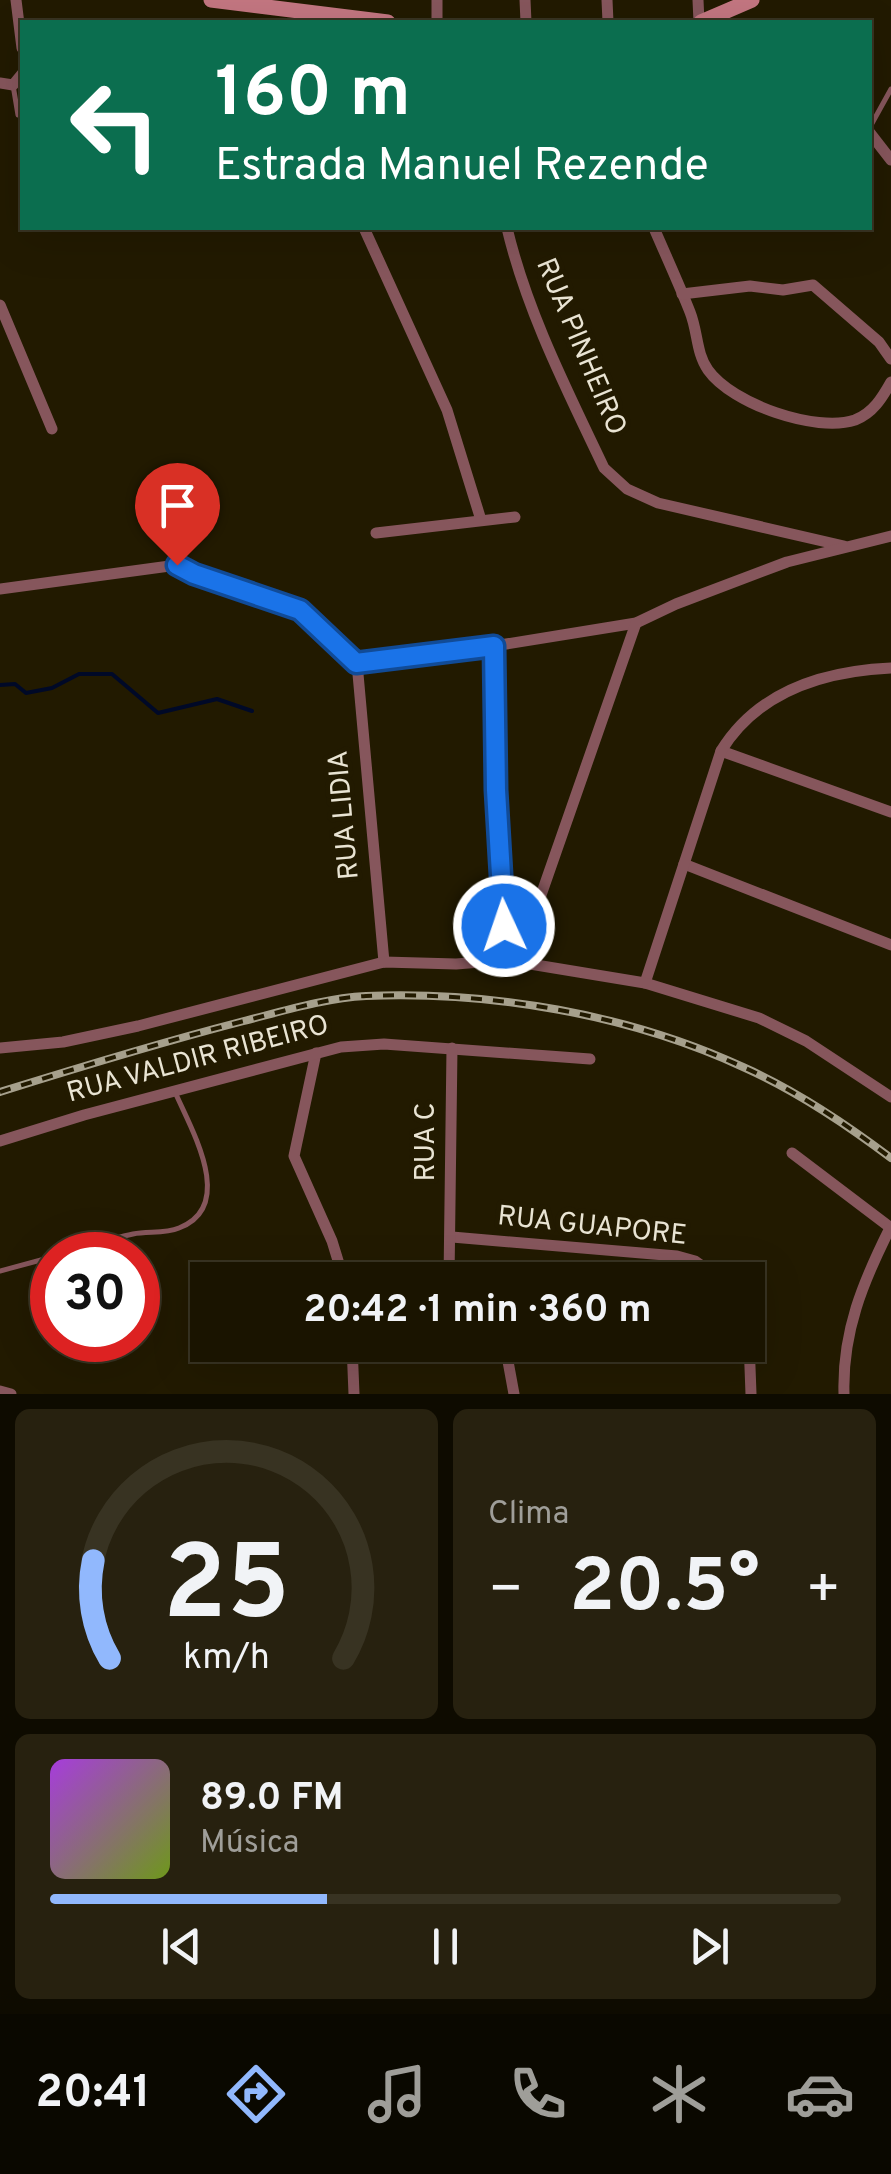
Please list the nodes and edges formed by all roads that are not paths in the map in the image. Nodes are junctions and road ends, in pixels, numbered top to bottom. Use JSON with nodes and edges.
{"nodes":[{"id":1,"x":16,"y":0,"type":"edge"},
{"id":2,"x":212,"y":0,"type":"edge"},
{"id":3,"x":752,"y":0,"type":"edge"},
{"id":4,"x":328,"y":7,"type":"edge"},
{"id":5,"x":298,"y":17,"type":"edge"},
{"id":6,"x":380,"y":20,"type":"edge"},
{"id":7,"x":705,"y":20,"type":"edge"},
{"id":8,"x":20,"y":32,"type":"edge"},
{"id":9,"x":6,"y":84,"type":"edge"},
{"id":10,"x":891,"y":89,"type":"edge"},
{"id":11,"x":18,"y":116,"type":"dead end"},
{"id":12,"x":872,"y":126,"type":"edge"},
{"id":13,"x":872,"y":133,"type":"edge"},
{"id":14,"x":891,"y":160,"type":"edge"},
{"id":15,"x":365,"y":230,"type":"edge"},
{"id":16,"x":508,"y":230,"type":"edge"},
{"id":17,"x":655,"y":230,"type":"edge"},
{"id":18,"x":682,"y":294,"type":"junction"},
{"id":19,"x":0,"y":305,"type":"edge"},
{"id":20,"x":891,"y":359,"type":"edge"},
{"id":21,"x":891,"y":382,"type":"edge"},
{"id":22,"x":52,"y":430,"type":"dead end"},
{"id":23,"x":514,"y":517,"type":"dead end"},
{"id":24,"x":481,"y":520,"type":"junction"},
{"id":25,"x":376,"y":533,"type":"dead end"},
{"id":26,"x":891,"y":536,"type":"edge"},
{"id":27,"x":845,"y":546,"type":"junction"},
{"id":28,"x":0,"y":589,"type":"edge"},
{"id":29,"x":636,"y":623,"type":"junction"},
{"id":30,"x":494,"y":646,"type":"junction"},
{"id":31,"x":356,"y":663,"type":"junction"},
{"id":32,"x":891,"y":668,"type":"edge"},
{"id":33,"x":721,"y":751,"type":"junction"},
{"id":34,"x":891,"y":812,"type":"edge"},
{"id":35,"x":684,"y":864,"type":"junction"},
{"id":36,"x":891,"y":945,"type":"edge"},
{"id":37,"x":512,"y":961,"type":"junction"},
{"id":38,"x":384,"y":962,"type":"junction"},
{"id":39,"x":645,"y":984,"type":"junction"},
{"id":40,"x":0,"y":1048,"type":"edge"},
{"id":41,"x":452,"y":1048,"type":"junction"},
{"id":42,"x":316,"y":1053,"type":"junction"},
{"id":43,"x":590,"y":1059,"type":"dead end"},
{"id":44,"x":175,"y":1092,"type":"junction"},
{"id":45,"x":891,"y":1097,"type":"edge"},
{"id":46,"x":0,"y":1141,"type":"edge"},
{"id":47,"x":792,"y":1153,"type":"dead end"},
{"id":48,"x":891,"y":1228,"type":"edge"},
{"id":49,"x":150,"y":1232,"type":"edge"},
{"id":50,"x":452,"y":1237,"type":"junction"},
{"id":51,"x":338,"y":1262,"type":"edge"},
{"id":52,"x":450,"y":1262,"type":"edge"},
{"id":53,"x":695,"y":1262,"type":"edge"},
{"id":54,"x":30,"y":1263,"type":"edge"},
{"id":55,"x":0,"y":1271,"type":"edge"},
{"id":56,"x":353,"y":1362,"type":"edge"},
{"id":57,"x":508,"y":1362,"type":"edge"},
{"id":58,"x":750,"y":1362,"type":"edge"},
{"id":59,"x":0,"y":1391,"type":"edge"},
{"id":60,"x":11,"y":1394,"type":"edge"},
{"id":61,"x":354,"y":1394,"type":"edge"},
{"id":62,"x":514,"y":1394,"type":"edge"},
{"id":63,"x":751,"y":1394,"type":"edge"},
{"id":64,"x":844,"y":1394,"type":"edge"}],
"edges":[{"from":1,"to":8,"type":"street"},
{"from":2,"to":5,"type":"main road"},
{"from":3,"to":7,"type":"main road"},
{"from":4,"to":5,"type":"main road"},
{"from":4,"to":6,"type":"main road"},
{"from":9,"to":11,"type":"lane"},
{"from":10,"to":12,"type":"lane"},
{"from":13,"to":14,"type":"street"},
{"from":15,"to":24,"type":"street"},
{"from":16,"to":27,"type":"street","name":"RUA PINHEIRO"},
{"from":17,"to":18,"type":"street"},
{"from":18,"to":20,"type":"street"},
{"from":18,"to":21,"type":"street"},
{"from":19,"to":22,"type":"street"},
{"from":23,"to":24,"type":"street"},
{"from":24,"to":25,"type":"street"},
{"from":26,"to":27,"type":"street"},
{"from":27,"to":29,"type":"street"},
{"from":28,"to":31,"type":"street"},
{"from":29,"to":30,"type":"street"},
{"from":29,"to":37,"type":"street"},
{"from":30,"to":31,"type":"street"},
{"from":30,"to":37,"type":"street"},
{"from":31,"to":38,"type":"street","name":"RUA LIDIA"},
{"from":32,"to":33,"type":"street"},
{"from":33,"to":34,"type":"street"},
{"from":33,"to":35,"type":"street"},
{"from":35,"to":36,"type":"street"},
{"from":35,"to":39,"type":"street"},
{"from":37,"to":38,"type":"street"},
{"from":37,"to":39,"type":"street"},
{"from":38,"to":40,"type":"street"},
{"from":39,"to":45,"type":"street"},
{"from":41,"to":42,"type":"street","name":"RUA VALDIR RIBEIRO"},
{"from":41,"to":43,"type":"street","name":"RUA VALDIR RIBEIRO"},
{"from":41,"to":50,"type":"street","name":"RUA C"},
{"from":42,"to":44,"type":"street","name":"RUA VALDIR RIBEIRO"},
{"from":42,"to":51,"type":"street"},
{"from":44,"to":46,"type":"street","name":"RUA VALDIR RIBEIRO"},
{"from":44,"to":49,"type":"lane"},
{"from":47,"to":48,"type":"street"},
{"from":48,"to":64,"type":"street"},
{"from":50,"to":52,"type":"street","name":"RUA C"},
{"from":50,"to":53,"type":"street","name":"RUA GUAPORE"},
{"from":54,"to":55,"type":"lane"},
{"from":56,"to":61,"type":"street"},
{"from":57,"to":62,"type":"street"},
{"from":58,"to":63,"type":"street"},
{"from":59,"to":60,"type":"street"}]}
